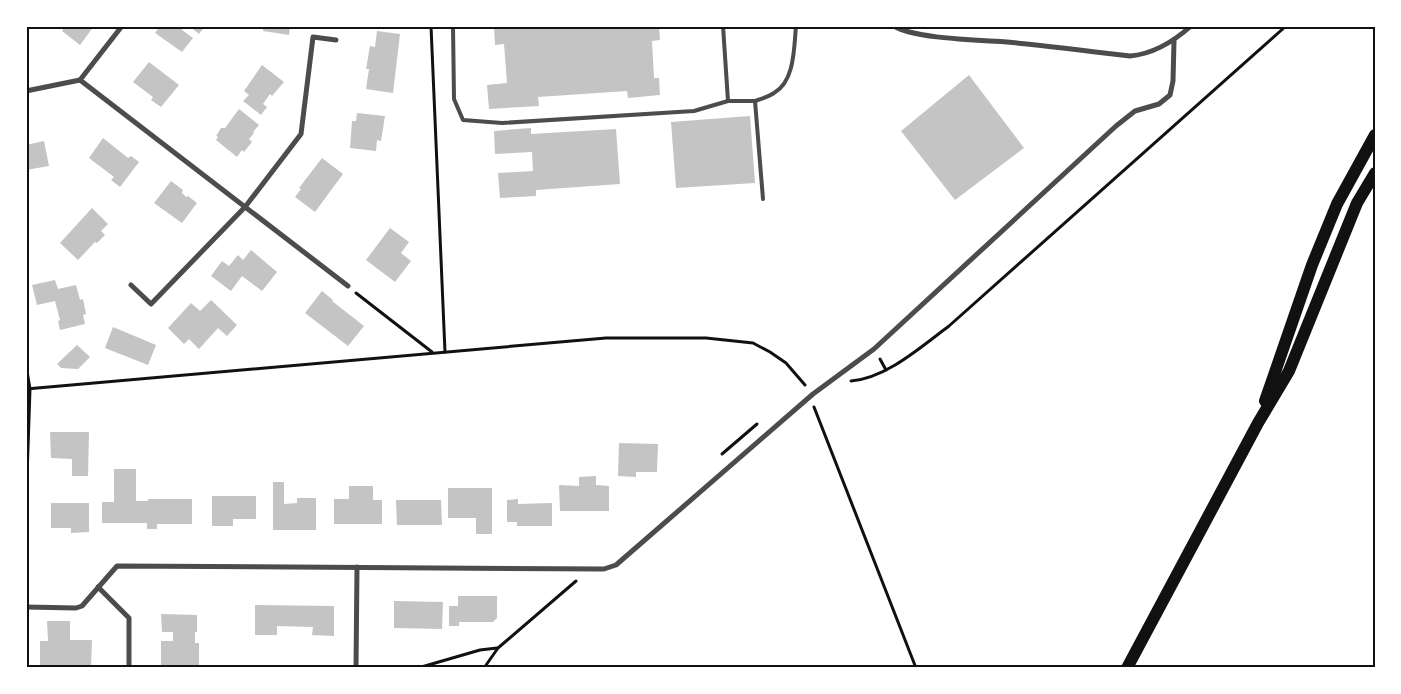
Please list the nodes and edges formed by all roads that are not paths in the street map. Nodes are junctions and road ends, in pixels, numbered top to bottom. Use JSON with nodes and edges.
{"nodes":[{"id":1,"x":122,"y":26,"type":"edge"},
{"id":2,"x":453,"y":26,"type":"edge"},
{"id":3,"x":723,"y":26,"type":"edge"},
{"id":4,"x":796,"y":26,"type":"edge"},
{"id":5,"x":847,"y":26,"type":"edge"},
{"id":6,"x":862,"y":26,"type":"edge"},
{"id":7,"x":894,"y":26,"type":"edge"},
{"id":8,"x":1191,"y":26,"type":"edge"},
{"id":9,"x":336,"y":40,"type":"dead end"},
{"id":10,"x":1174,"y":42,"type":"junction"},
{"id":11,"x":80,"y":80,"type":"junction"},
{"id":12,"x":26,"y":91,"type":"edge"},
{"id":13,"x":728,"y":101,"type":"junction"},
{"id":14,"x":755,"y":101,"type":"junction"},
{"id":15,"x":1375,"y":135,"type":"edge"},
{"id":16,"x":1375,"y":173,"type":"edge"},
{"id":17,"x":762,"y":199,"type":"dead end"},
{"id":18,"x":245,"y":207,"type":"junction"},
{"id":19,"x":131,"y":285,"type":"dead end"},
{"id":20,"x":348,"y":286,"type":"road end"},
{"id":21,"x":1258,"y":423,"type":"junction"},
{"id":22,"x":26,"y":488,"type":"edge"},
{"id":23,"x":26,"y":529,"type":"edge"},
{"id":24,"x":357,"y":567,"type":"junction"},
{"id":25,"x":98,"y":587,"type":"junction"},
{"id":26,"x":26,"y":607,"type":"edge"},
{"id":27,"x":129,"y":668,"type":"edge"},
{"id":28,"x":356,"y":668,"type":"edge"},
{"id":29,"x":1127,"y":668,"type":"edge"}],
"edges":[{"from":1,"to":11,"type":"street"},
{"from":2,"to":13,"type":"lane"},
{"from":3,"to":13,"type":"lane"},
{"from":4,"to":14,"type":"lane"},
{"from":5,"to":6,"type":"lane"},
{"from":7,"to":10,"type":"street"},
{"from":8,"to":10,"type":"street"},
{"from":9,"to":18,"type":"street"},
{"from":10,"to":24,"type":"street"},
{"from":11,"to":12,"type":"street"},
{"from":11,"to":18,"type":"street"},
{"from":13,"to":14,"type":"lane"},
{"from":14,"to":17,"type":"lane"},
{"from":15,"to":21,"type":"main road"},
{"from":16,"to":21,"type":"main road"},
{"from":18,"to":19,"type":"street"},
{"from":18,"to":20,"type":"street"},
{"from":21,"to":29,"type":"main road"},
{"from":22,"to":23,"type":"street"},
{"from":24,"to":25,"type":"street"},
{"from":24,"to":28,"type":"street"},
{"from":25,"to":26,"type":"street"},
{"from":25,"to":27,"type":"street"}]}
